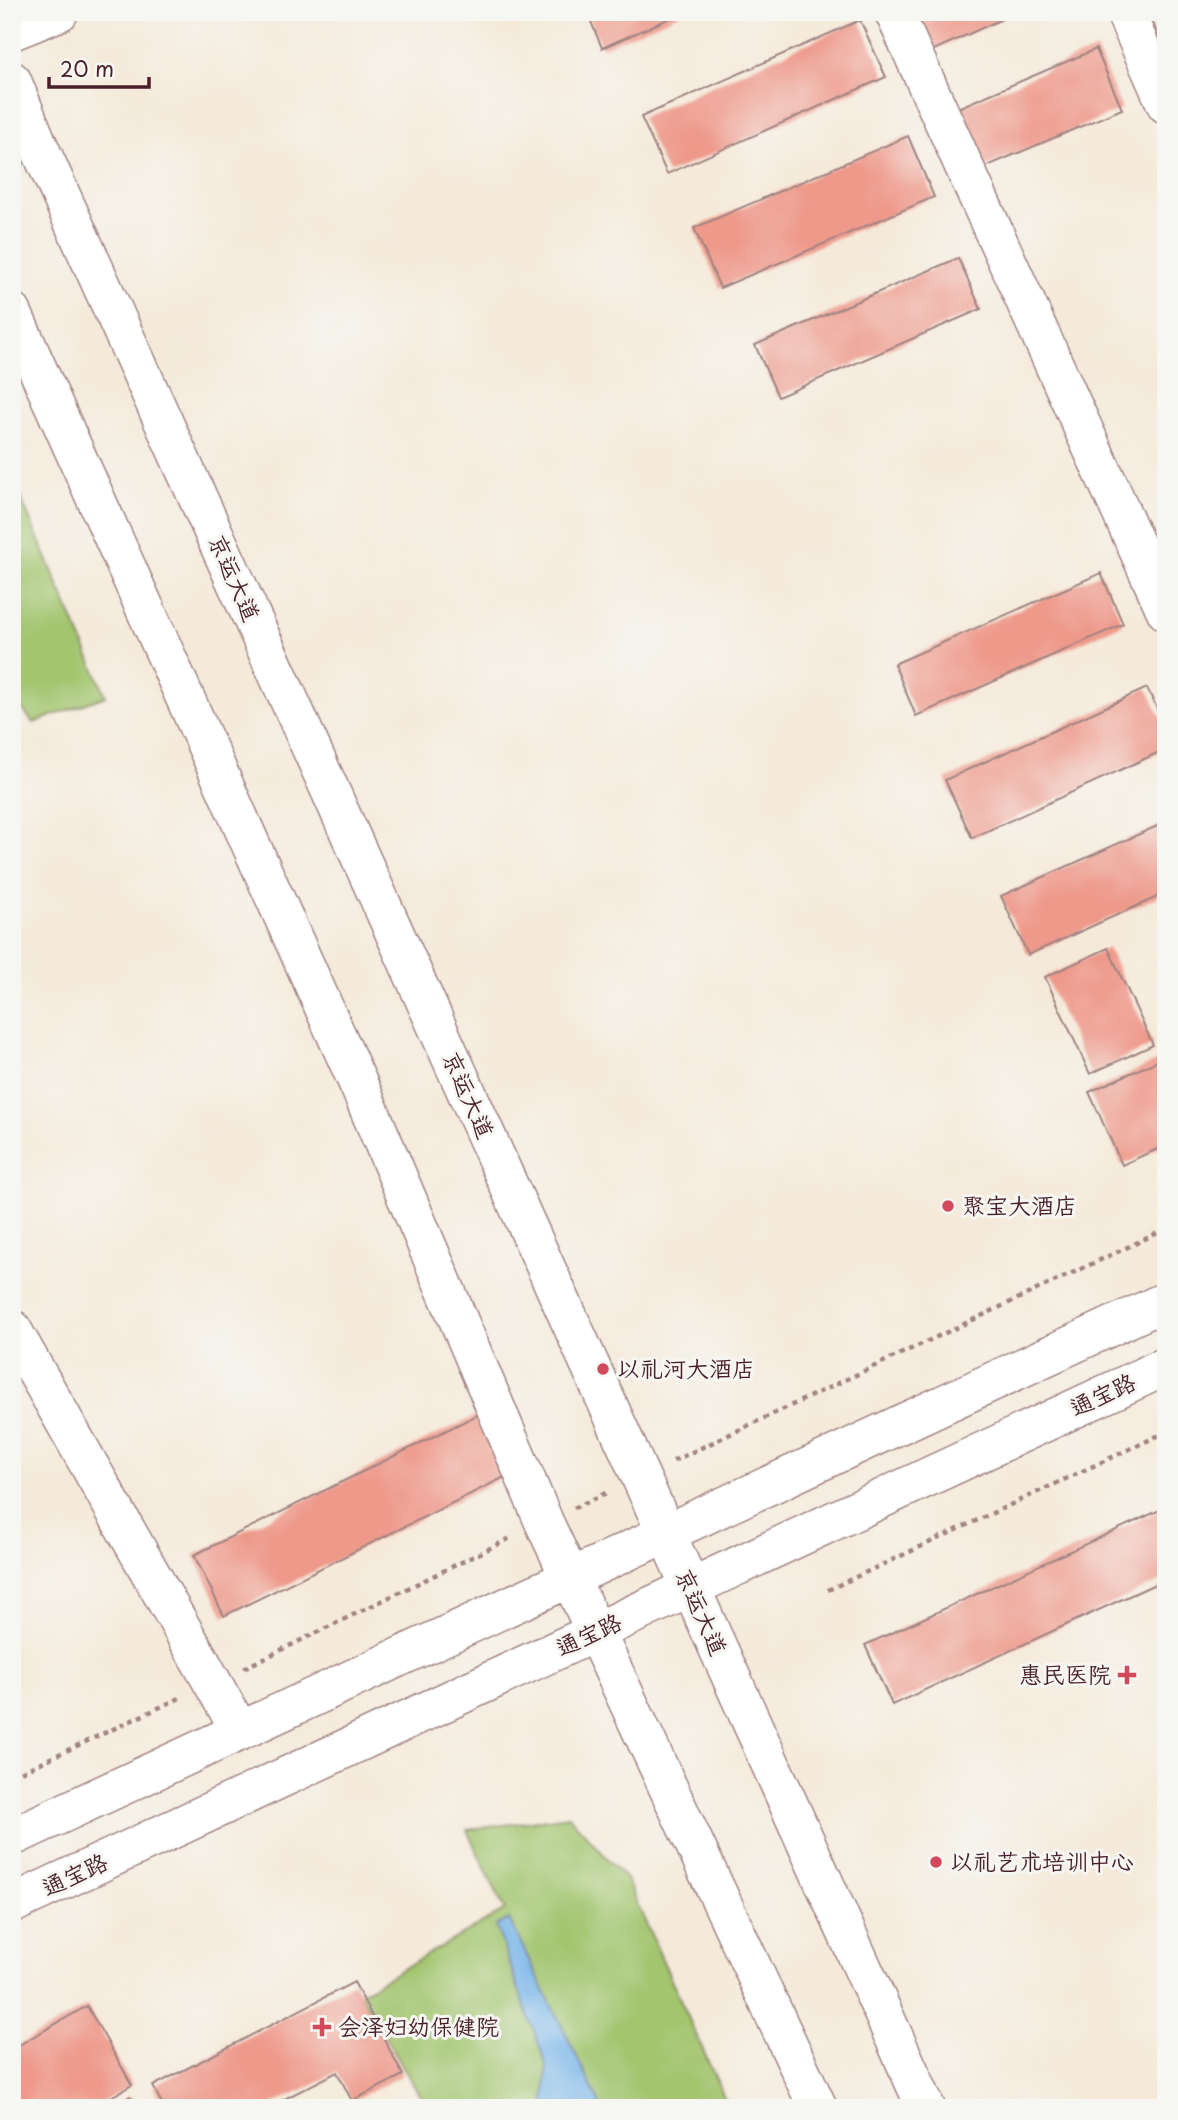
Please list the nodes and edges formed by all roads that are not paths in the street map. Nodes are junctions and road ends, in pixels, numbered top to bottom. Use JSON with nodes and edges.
{"nodes":[{"id":1,"x":59,"y":12,"type":"edge"},
{"id":2,"x":894,"y":12,"type":"edge"},
{"id":3,"x":1125,"y":12,"type":"edge"},
{"id":4,"x":12,"y":31,"type":"edge"},
{"id":5,"x":12,"y":81,"type":"edge"},
{"id":6,"x":1163,"y":89,"type":"edge"},
{"id":7,"x":12,"y":312,"type":"edge"},
{"id":8,"x":1166,"y":611,"type":"edge"},
{"id":9,"x":1166,"y":1301,"type":"edge"},
{"id":10,"x":12,"y":1329,"type":"edge"},
{"id":11,"x":1166,"y":1366,"type":"edge"},
{"id":12,"x":667,"y":1535,"type":"junction"},
{"id":13,"x":571,"y":1579,"type":"junction"},
{"id":14,"x":690,"y":1588,"type":"junction"},
{"id":15,"x":596,"y":1632,"type":"junction"},
{"id":16,"x":240,"y":1731,"type":"junction"},
{"id":17,"x":12,"y":1837,"type":"edge"},
{"id":18,"x":12,"y":1904,"type":"edge"},
{"id":19,"x":818,"y":2108,"type":"edge"},
{"id":20,"x":926,"y":2108,"type":"edge"}],
"edges":[{"from":1,"to":4,"type":"main road"},
{"from":2,"to":8,"type":"main road"},
{"from":3,"to":6,"type":"main road"},
{"from":5,"to":12,"type":"main road","name":"京运大道"},
{"from":7,"to":13,"type":"main road"},
{"from":9,"to":12,"type":"main road"},
{"from":10,"to":16,"type":"main road"},
{"from":11,"to":14,"type":"main road","name":"通宝路"},
{"from":12,"to":13,"type":"main road"},
{"from":12,"to":14,"type":"main road","name":"京运大道"},
{"from":13,"to":15,"type":"main road"},
{"from":13,"to":16,"type":"main road"},
{"from":14,"to":15,"type":"main road","name":"通宝路"},
{"from":14,"to":20,"type":"main road","name":"京运大道"},
{"from":15,"to":18,"type":"main road","name":"通宝路"},
{"from":15,"to":19,"type":"main road"},
{"from":16,"to":17,"type":"main road"}]}
